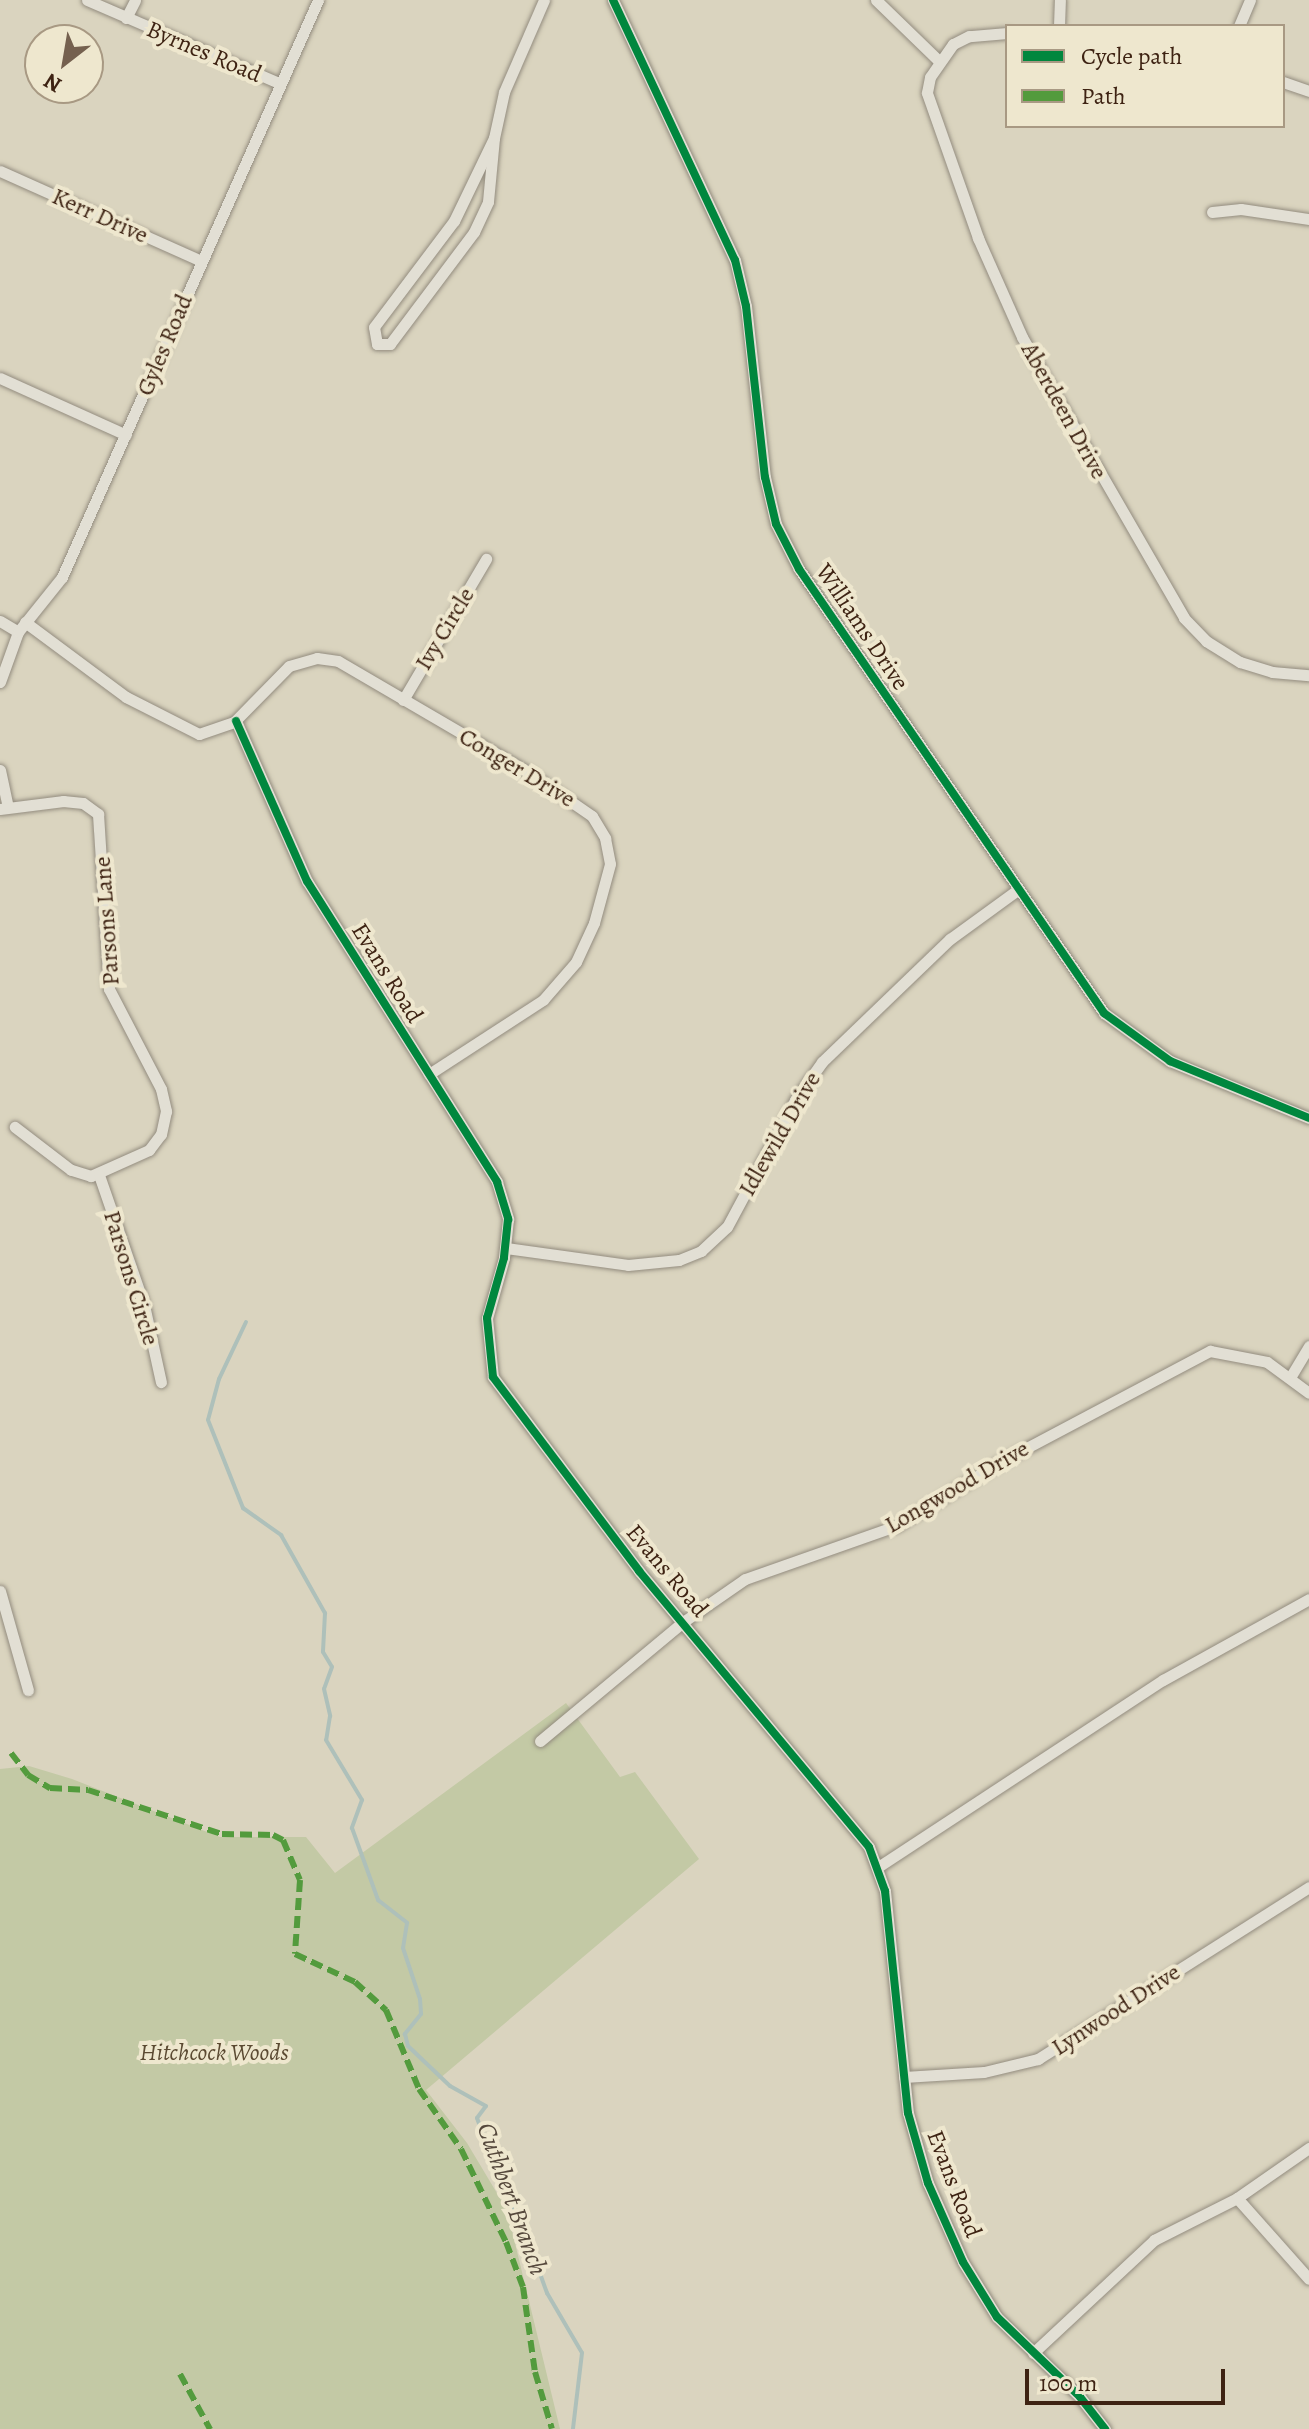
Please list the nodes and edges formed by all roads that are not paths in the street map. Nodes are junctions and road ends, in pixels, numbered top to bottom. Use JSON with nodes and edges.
{"nodes":[{"id":1,"x":87,"y":0,"type":"edge"},
{"id":2,"x":135,"y":0,"type":"edge"},
{"id":3,"x":318,"y":0,"type":"edge"},
{"id":4,"x":544,"y":0,"type":"edge"},
{"id":5,"x":613,"y":0,"type":"edge"},
{"id":6,"x":876,"y":0,"type":"edge"},
{"id":7,"x":1060,"y":0,"type":"edge"},
{"id":8,"x":1250,"y":0,"type":"edge"},
{"id":9,"x":126,"y":18,"type":"junction"},
{"id":10,"x":1059,"y":24,"type":"edge"},
{"id":11,"x":1240,"y":24,"type":"edge"},
{"id":12,"x":1005,"y":33,"type":"edge"},
{"id":13,"x":939,"y":61,"type":"junction"},
{"id":14,"x":279,"y":83,"type":"junction"},
{"id":15,"x":1285,"y":83,"type":"edge"},
{"id":16,"x":1309,"y":91,"type":"edge"},
{"id":17,"x":494,"y":138,"type":"junction"},
{"id":18,"x":0,"y":171,"type":"edge"},
{"id":19,"x":1212,"y":212,"type":"dead end"},
{"id":20,"x":1309,"y":219,"type":"edge"},
{"id":21,"x":201,"y":261,"type":"junction"},
{"id":22,"x":0,"y":378,"type":"edge"},
{"id":23,"x":126,"y":435,"type":"junction"},
{"id":24,"x":486,"y":559,"type":"dead end"},
{"id":25,"x":0,"y":621,"type":"edge"},
{"id":26,"x":22,"y":627,"type":"junction"},
{"id":27,"x":1309,"y":675,"type":"edge"},
{"id":28,"x":0,"y":682,"type":"edge"},
{"id":29,"x":403,"y":700,"type":"junction"},
{"id":30,"x":236,"y":721,"type":"junction"},
{"id":31,"x":0,"y":770,"type":"edge"},
{"id":32,"x":4,"y":808,"type":"edge"},
{"id":33,"x":1016,"y":891,"type":"junction"},
{"id":34,"x":429,"y":1074,"type":"junction"},
{"id":35,"x":1309,"y":1118,"type":"edge"},
{"id":36,"x":15,"y":1127,"type":"dead end"},
{"id":37,"x":99,"y":1175,"type":"junction"},
{"id":38,"x":506,"y":1248,"type":"junction"},
{"id":39,"x":1309,"y":1346,"type":"edge"},
{"id":40,"x":1291,"y":1376,"type":"junction"},
{"id":41,"x":161,"y":1382,"type":"dead end"},
{"id":42,"x":1309,"y":1393,"type":"edge"},
{"id":43,"x":0,"y":1591,"type":"edge"},
{"id":44,"x":1309,"y":1599,"type":"edge"},
{"id":45,"x":683,"y":1622,"type":"junction"},
{"id":46,"x":28,"y":1690,"type":"dead end"},
{"id":47,"x":540,"y":1741,"type":"dead end"},
{"id":48,"x":878,"y":1867,"type":"junction"},
{"id":49,"x":1309,"y":1887,"type":"edge"},
{"id":50,"x":904,"y":2077,"type":"junction"},
{"id":51,"x":1309,"y":2148,"type":"edge"},
{"id":52,"x":1237,"y":2198,"type":"junction"},
{"id":53,"x":1309,"y":2279,"type":"edge"},
{"id":54,"x":1033,"y":2353,"type":"junction"},
{"id":55,"x":1105,"y":2429,"type":"edge"}],
"edges":[{"from":1,"to":9,"type":"street","name":"Byrnes Road"},
{"from":2,"to":9,"type":"street"},
{"from":3,"to":14,"type":"street","name":"Gyles Road"},
{"from":4,"to":17,"type":"street"},
{"from":5,"to":33,"type":"street","name":"Williams Drive"},
{"from":6,"to":13,"type":"street"},
{"from":7,"to":10,"type":"street"},
{"from":8,"to":11,"type":"street"},
{"from":9,"to":14,"type":"street","name":"Byrnes Road"},
{"from":12,"to":13,"type":"street"},
{"from":13,"to":27,"type":"street","name":"Aberdeen Drive"},
{"from":14,"to":21,"type":"street","name":"Gyles Road"},
{"from":15,"to":16,"type":"street"},
{"from":17,"to":17,"type":"street"},
{"from":18,"to":21,"type":"street","name":"Kerr Drive"},
{"from":19,"to":20,"type":"street"},
{"from":21,"to":23,"type":"street","name":"Gyles Road"},
{"from":22,"to":23,"type":"street"},
{"from":23,"to":26,"type":"street","name":"Gyles Road"},
{"from":24,"to":29,"type":"street","name":"Ivy Circle"},
{"from":25,"to":26,"type":"street"},
{"from":26,"to":28,"type":"street","name":"Gyles Road"},
{"from":26,"to":30,"type":"street"},
{"from":29,"to":30,"type":"street","name":"Conger Drive"},
{"from":29,"to":34,"type":"street","name":"Conger Drive"},
{"from":30,"to":34,"type":"street","name":"Evans Road"},
{"from":31,"to":32,"type":"street"},
{"from":32,"to":37,"type":"street","name":"Parsons Lane"},
{"from":33,"to":35,"type":"street","name":"Williams Drive"},
{"from":33,"to":38,"type":"street","name":"Idlewild Drive"},
{"from":34,"to":38,"type":"street","name":"Evans Road"},
{"from":36,"to":37,"type":"street"},
{"from":37,"to":41,"type":"street","name":"Parsons Circle"},
{"from":38,"to":45,"type":"street","name":"Evans Road"},
{"from":39,"to":40,"type":"street"},
{"from":40,"to":42,"type":"street","name":"Longwood Drive"},
{"from":40,"to":45,"type":"street","name":"Longwood Drive"},
{"from":43,"to":46,"type":"street"},
{"from":44,"to":48,"type":"street"},
{"from":45,"to":47,"type":"street","name":"Longwood Drive"},
{"from":45,"to":48,"type":"street","name":"Evans Road"},
{"from":48,"to":50,"type":"street","name":"Evans Road"},
{"from":49,"to":50,"type":"street","name":"Lynwood Drive"},
{"from":50,"to":54,"type":"street","name":"Evans Road"},
{"from":51,"to":52,"type":"street"},
{"from":52,"to":53,"type":"street"},
{"from":52,"to":54,"type":"street"},
{"from":54,"to":55,"type":"street","name":"Evans Road"}]}
